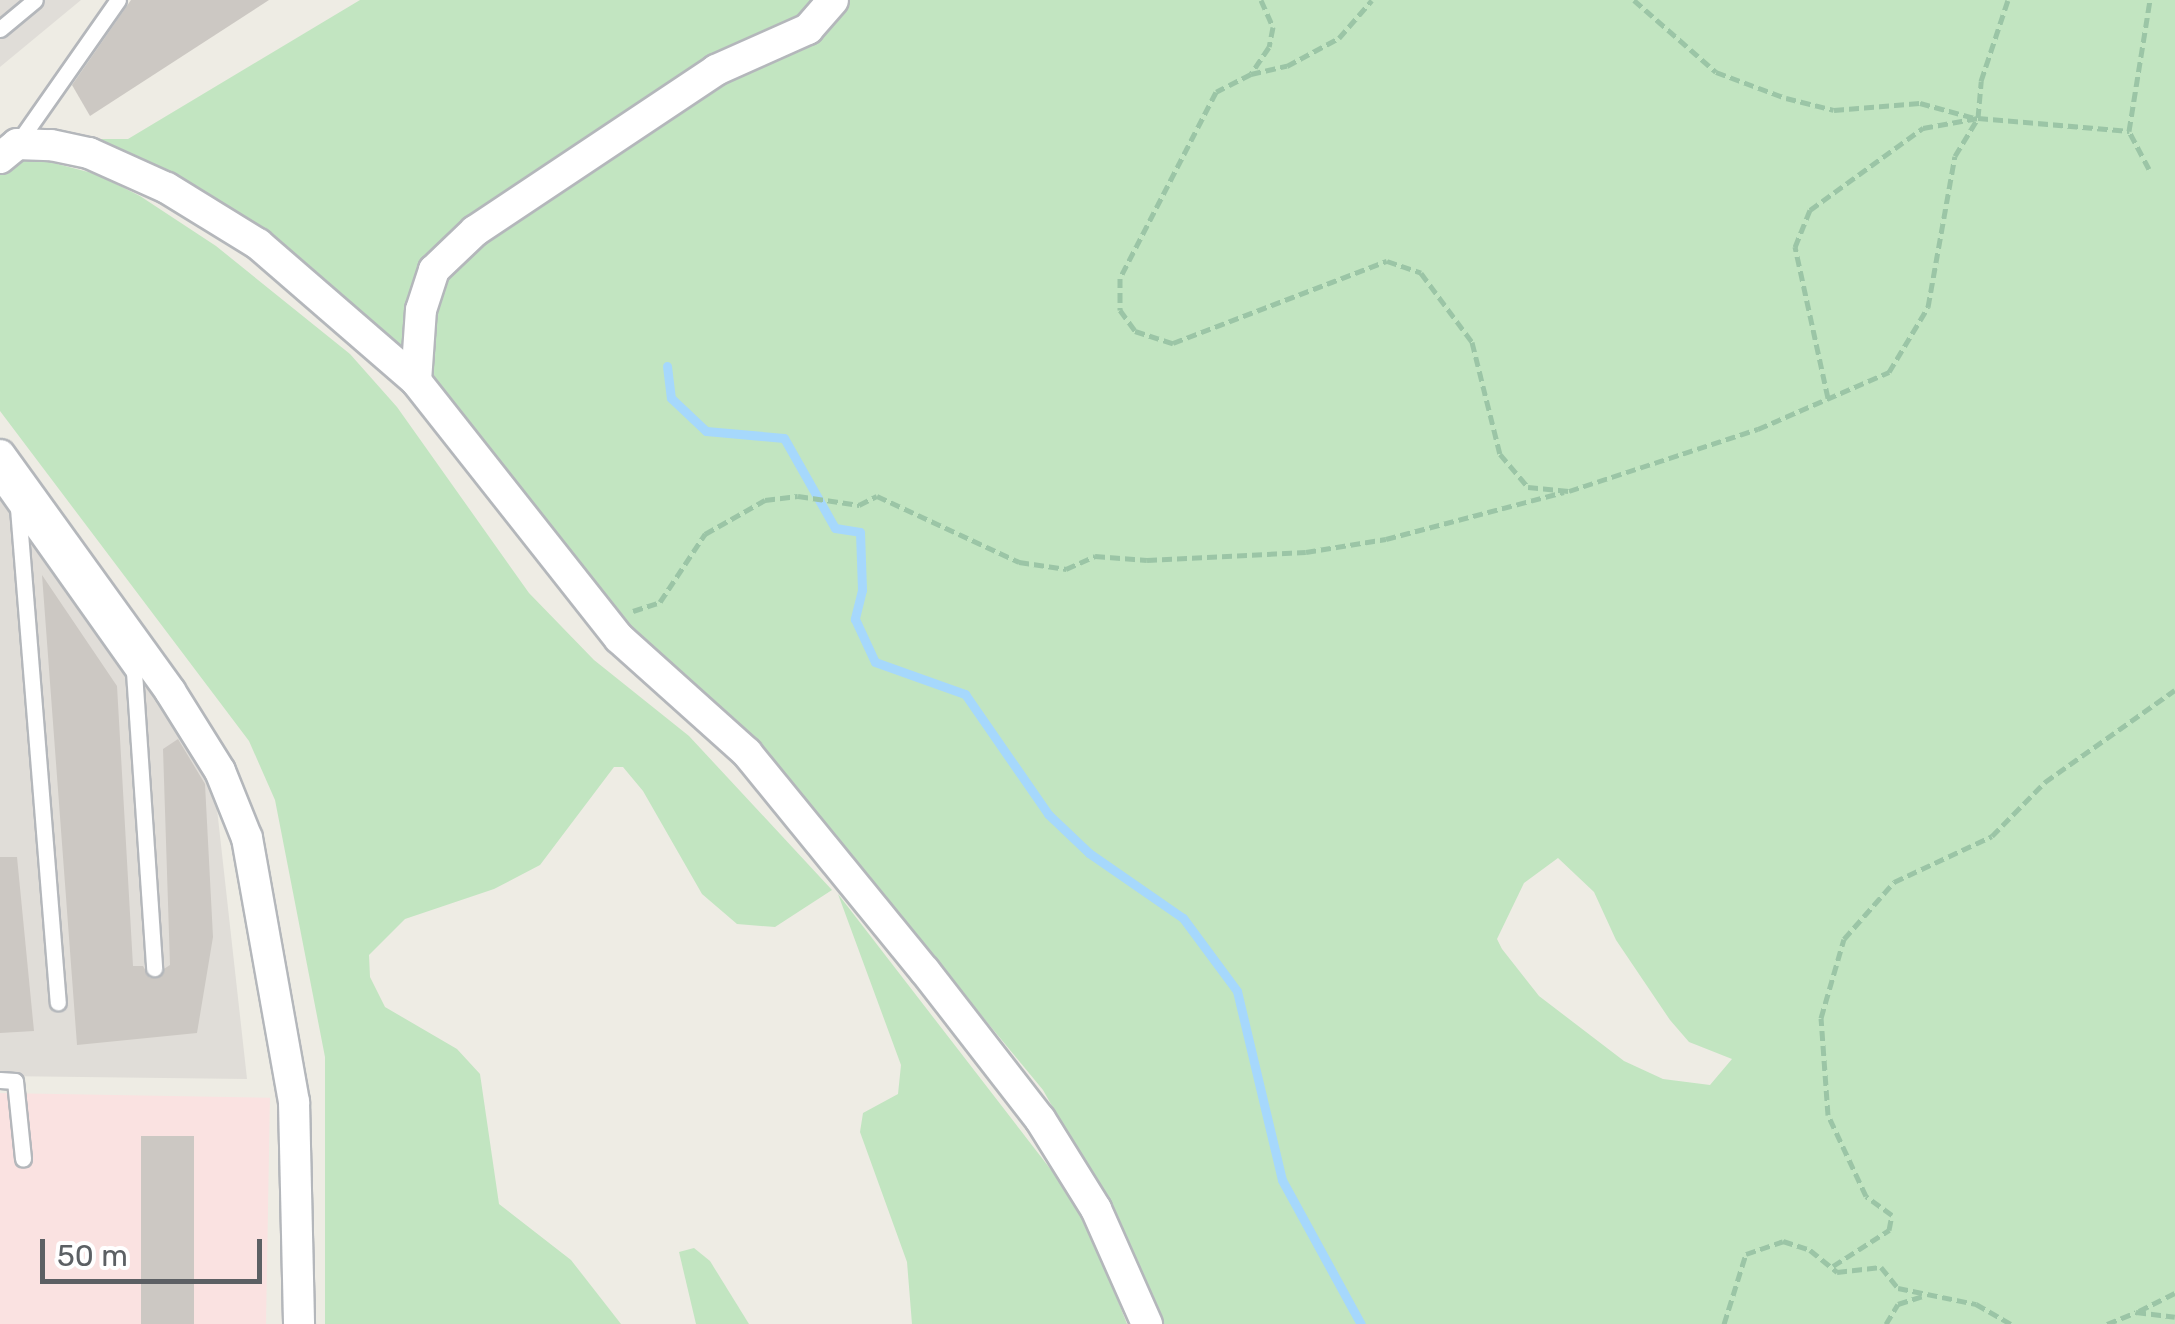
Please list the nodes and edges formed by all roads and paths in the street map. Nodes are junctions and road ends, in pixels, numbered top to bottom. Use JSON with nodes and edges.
{"nodes":[{"id":1,"x":34,"y":0,"type":"edge"},
{"id":2,"x":118,"y":0,"type":"edge"},
{"id":3,"x":833,"y":0,"type":"edge"},
{"id":4,"x":1261,"y":0,"type":"edge"},
{"id":5,"x":1372,"y":0,"type":"edge"},
{"id":6,"x":1634,"y":0,"type":"edge"},
{"id":7,"x":2008,"y":0,"type":"edge"},
{"id":8,"x":2150,"y":0,"type":"edge"},
{"id":9,"x":0,"y":28,"type":"edge"},
{"id":10,"x":1251,"y":74,"type":"junction"},
{"id":11,"x":1978,"y":118,"type":"junction"},
{"id":12,"x":2129,"y":131,"type":"junction"},
{"id":13,"x":8,"y":151,"type":"edge"},
{"id":14,"x":2149,"y":170,"type":"dead end"},
{"id":15,"x":416,"y":380,"type":"junction"},
{"id":16,"x":1828,"y":398,"type":"junction"},
{"id":17,"x":0,"y":455,"type":"edge"},
{"id":18,"x":0,"y":483,"type":"edge"},
{"id":19,"x":1569,"y":491,"type":"junction"},
{"id":20,"x":18,"y":508,"type":"junction"},
{"id":21,"x":609,"y":626,"type":"junction"},
{"id":22,"x":2175,"y":690,"type":"edge"},
{"id":23,"x":154,"y":968,"type":"dead end"},
{"id":24,"x":58,"y":1002,"type":"dead end"},
{"id":25,"x":0,"y":1080,"type":"edge"},
{"id":26,"x":22,"y":1159,"type":"dead end"},
{"id":27,"x":1832,"y":1266,"type":"junction"},
{"id":28,"x":2175,"y":1292,"type":"edge"},
{"id":29,"x":1925,"y":1295,"type":"junction"},
{"id":30,"x":2136,"y":1312,"type":"junction"},
{"id":31,"x":2175,"y":1317,"type":"edge"},
{"id":32,"x":299,"y":1324,"type":"edge"},
{"id":33,"x":1147,"y":1324,"type":"edge"},
{"id":34,"x":1724,"y":1324,"type":"edge"},
{"id":35,"x":1886,"y":1324,"type":"edge"},
{"id":36,"x":2011,"y":1324,"type":"edge"},
{"id":37,"x":2107,"y":1324,"type":"edge"}],
"edges":[{"from":1,"to":9,"type":"lane"},
{"from":2,"to":13,"type":"lane"},
{"from":3,"to":15,"type":"street"},
{"from":4,"to":10,"type":"path"},
{"from":5,"to":10,"type":"path"},
{"from":6,"to":11,"type":"path"},
{"from":7,"to":11,"type":"path"},
{"from":8,"to":12,"type":"path"},
{"from":10,"to":19,"type":"path"},
{"from":11,"to":12,"type":"path"},
{"from":11,"to":16,"type":"path"},
{"from":11,"to":16,"type":"path"},
{"from":12,"to":14,"type":"path"},
{"from":13,"to":15,"type":"street"},
{"from":15,"to":21,"type":"street"},
{"from":16,"to":19,"type":"path"},
{"from":17,"to":32,"type":"street"},
{"from":18,"to":20,"type":"lane"},
{"from":19,"to":21,"type":"path"},
{"from":20,"to":23,"type":"lane"},
{"from":20,"to":24,"type":"lane"},
{"from":21,"to":33,"type":"street"},
{"from":22,"to":27,"type":"path"},
{"from":25,"to":26,"type":"lane"},
{"from":27,"to":29,"type":"path"},
{"from":27,"to":34,"type":"path"},
{"from":28,"to":30,"type":"path"},
{"from":29,"to":35,"type":"path"},
{"from":29,"to":36,"type":"path"},
{"from":30,"to":31,"type":"path"},
{"from":30,"to":37,"type":"path"}]}
